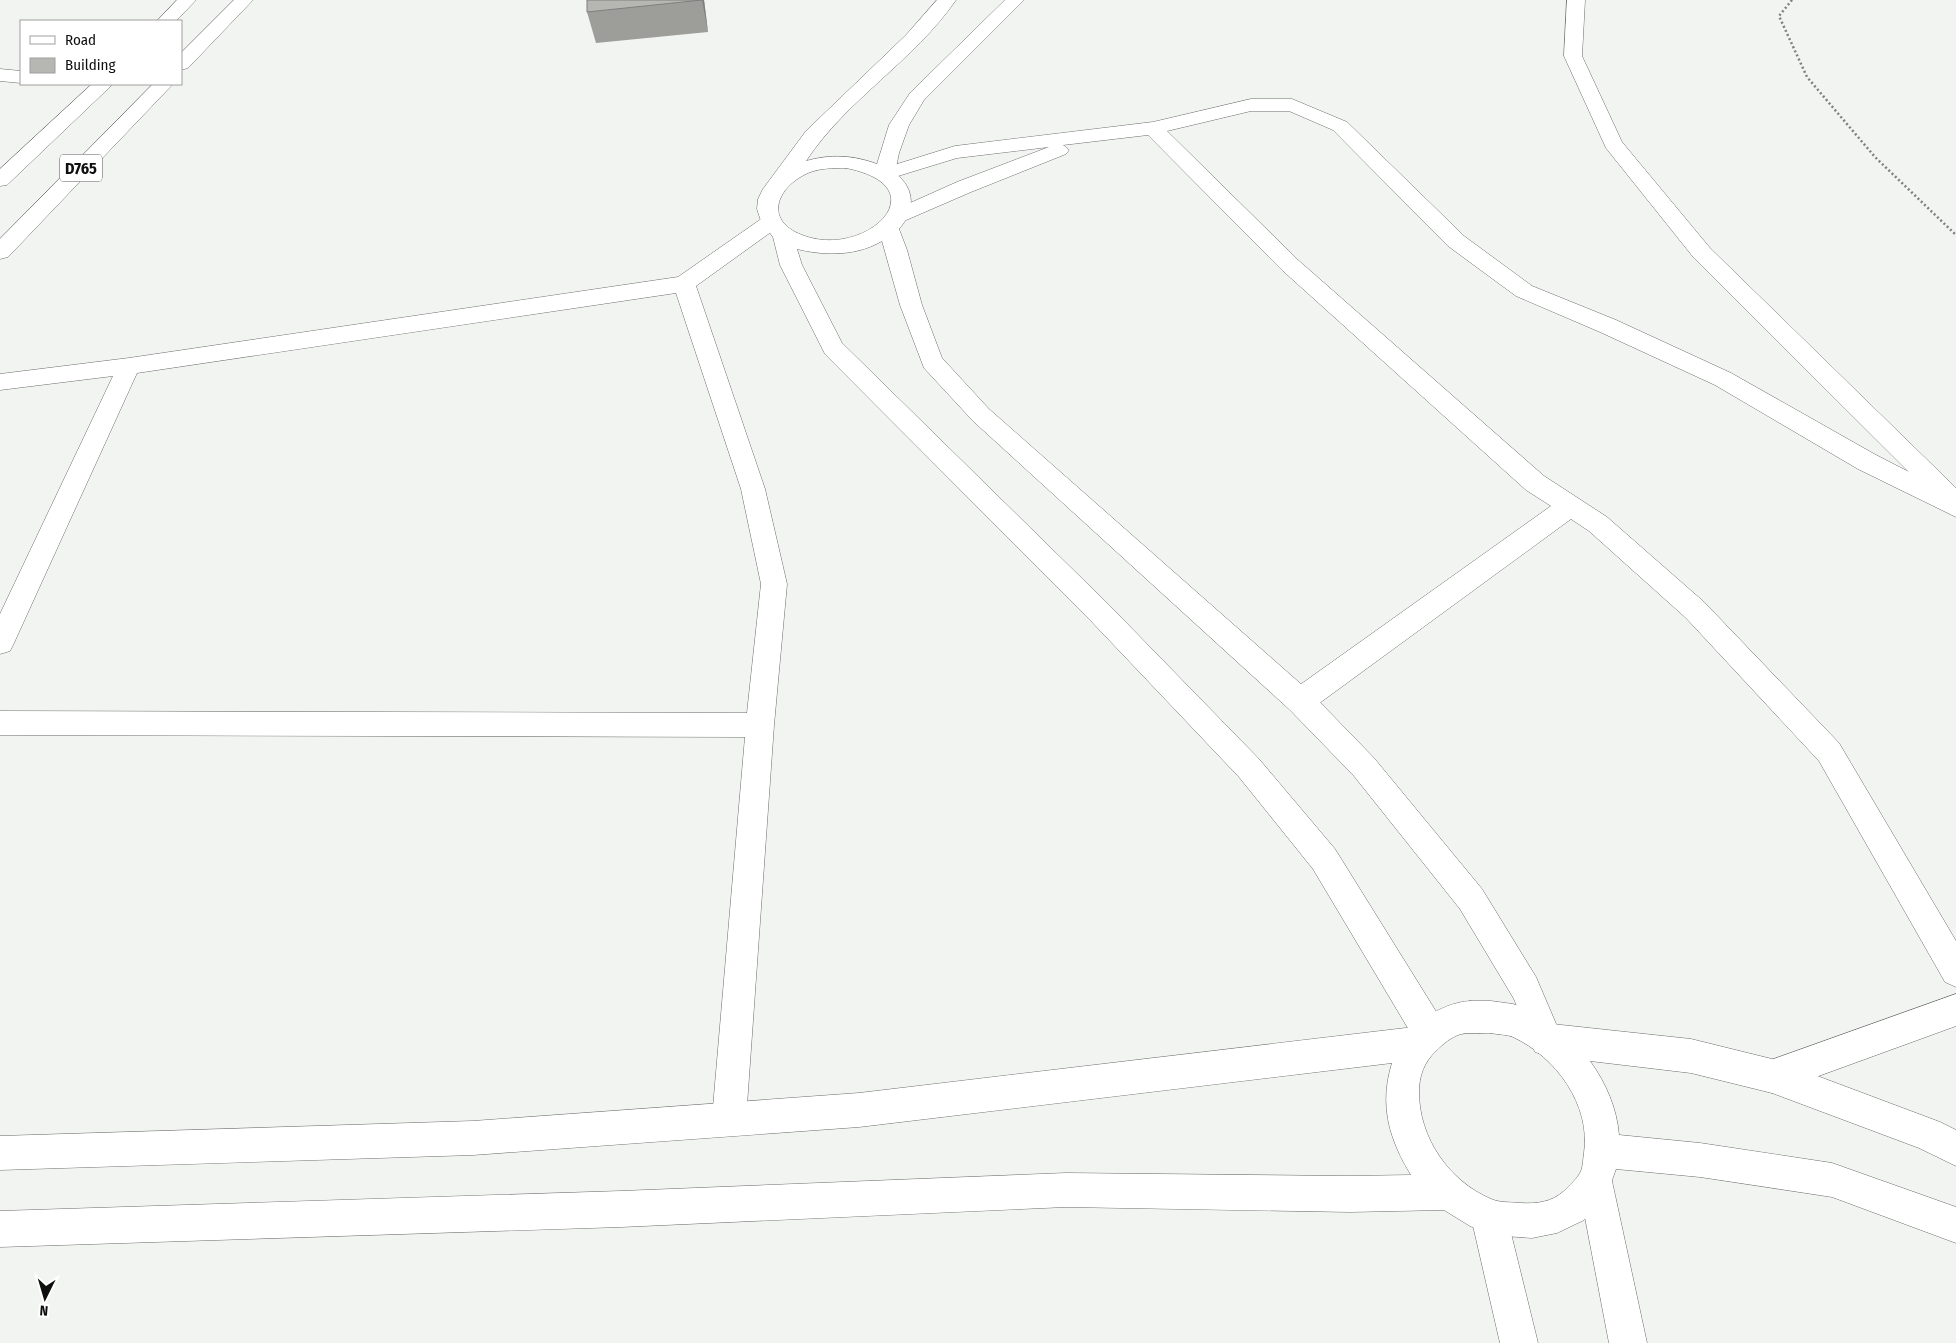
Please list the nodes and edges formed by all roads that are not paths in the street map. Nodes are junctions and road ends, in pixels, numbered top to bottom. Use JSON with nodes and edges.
{"nodes":[{"id":1,"x":187,"y":0,"type":"edge"},
{"id":2,"x":244,"y":0,"type":"edge"},
{"id":3,"x":947,"y":0,"type":"edge"},
{"id":4,"x":1015,"y":0,"type":"edge"},
{"id":5,"x":1576,"y":0,"type":"edge"},
{"id":6,"x":167,"y":20,"type":"edge"},
{"id":7,"x":182,"y":63,"type":"edge"},
{"id":8,"x":0,"y":75,"type":"edge"},
{"id":9,"x":20,"y":77,"type":"edge"},
{"id":10,"x":101,"y":85,"type":"edge"},
{"id":11,"x":161,"y":85,"type":"edge"},
{"id":12,"x":1153,"y":128,"type":"junction"},
{"id":13,"x":1095,"y":135,"type":"junction"},
{"id":14,"x":885,"y":174,"type":"junction"},
{"id":15,"x":783,"y":178,"type":"junction"},
{"id":16,"x":0,"y":180,"type":"edge"},
{"id":17,"x":893,"y":223,"type":"junction"},
{"id":18,"x":777,"y":228,"type":"junction"},
{"id":19,"x":0,"y":252,"type":"edge"},
{"id":20,"x":684,"y":284,"type":"junction"},
{"id":21,"x":129,"y":366,"type":"junction"},
{"id":22,"x":0,"y":382,"type":"edge"},
{"id":23,"x":1956,"y":503,"type":"edge"},
{"id":24,"x":1569,"y":507,"type":"junction"},
{"id":25,"x":1956,"y":507,"type":"edge"},
{"id":26,"x":0,"y":643,"type":"edge"},
{"id":27,"x":1300,"y":702,"type":"junction"},
{"id":28,"x":0,"y":723,"type":"edge"},
{"id":29,"x":760,"y":725,"type":"junction"},
{"id":30,"x":1956,"y":971,"type":"edge"},
{"id":31,"x":1956,"y":1010,"type":"edge"},
{"id":32,"x":1424,"y":1038,"type":"junction"},
{"id":33,"x":1547,"y":1040,"type":"junction"},
{"id":34,"x":1772,"y":1076,"type":"junction"},
{"id":35,"x":729,"y":1119,"type":"junction"},
{"id":36,"x":1956,"y":1149,"type":"edge"},
{"id":37,"x":0,"y":1153,"type":"edge"},
{"id":38,"x":1599,"y":1166,"type":"junction"},
{"id":39,"x":1449,"y":1192,"type":"junction"},
{"id":40,"x":1490,"y":1217,"type":"junction"},
{"id":41,"x":1956,"y":1225,"type":"edge"},
{"id":42,"x":0,"y":1229,"type":"edge"},
{"id":43,"x":1519,"y":1343,"type":"edge"},
{"id":44,"x":1628,"y":1343,"type":"edge"}],
"edges":[{"from":1,"to":6,"type":"main road"},
{"from":2,"to":7,"type":"main road"},
{"from":3,"to":15,"type":"main road"},
{"from":4,"to":14,"type":"main road"},
{"from":5,"to":23,"type":"main road"},
{"from":8,"to":9,"type":"main road"},
{"from":10,"to":16,"type":"main road","number":"D765"},
{"from":11,"to":19,"type":"main road","number":"D765"},
{"from":12,"to":13,"type":"main road"},
{"from":12,"to":24,"type":"main road"},
{"from":12,"to":25,"type":"main road"},
{"from":13,"to":14,"type":"main road"},
{"from":13,"to":17,"type":"main road"},
{"from":14,"to":15,"type":"main road"},
{"from":14,"to":17,"type":"main road"},
{"from":15,"to":18,"type":"main road"},
{"from":17,"to":18,"type":"main road"},
{"from":17,"to":27,"type":"main road"},
{"from":18,"to":20,"type":"main road"},
{"from":18,"to":32,"type":"main road"},
{"from":20,"to":21,"type":"main road"},
{"from":20,"to":29,"type":"main road"},
{"from":21,"to":22,"type":"main road"},
{"from":21,"to":26,"type":"main road"},
{"from":24,"to":27,"type":"main road"},
{"from":24,"to":30,"type":"main road"},
{"from":27,"to":33,"type":"main road"},
{"from":28,"to":29,"type":"main road"},
{"from":29,"to":35,"type":"main road"},
{"from":31,"to":34,"type":"main road"},
{"from":32,"to":33,"type":"main road"},
{"from":32,"to":35,"type":"main road"},
{"from":32,"to":39,"type":"main road"},
{"from":33,"to":34,"type":"main road"},
{"from":33,"to":38,"type":"main road"},
{"from":34,"to":36,"type":"main road"},
{"from":35,"to":37,"type":"main road"},
{"from":38,"to":40,"type":"main road"},
{"from":38,"to":41,"type":"main road"},
{"from":38,"to":44,"type":"main road"},
{"from":39,"to":40,"type":"main road"},
{"from":39,"to":42,"type":"main road"},
{"from":40,"to":43,"type":"main road"}]}
